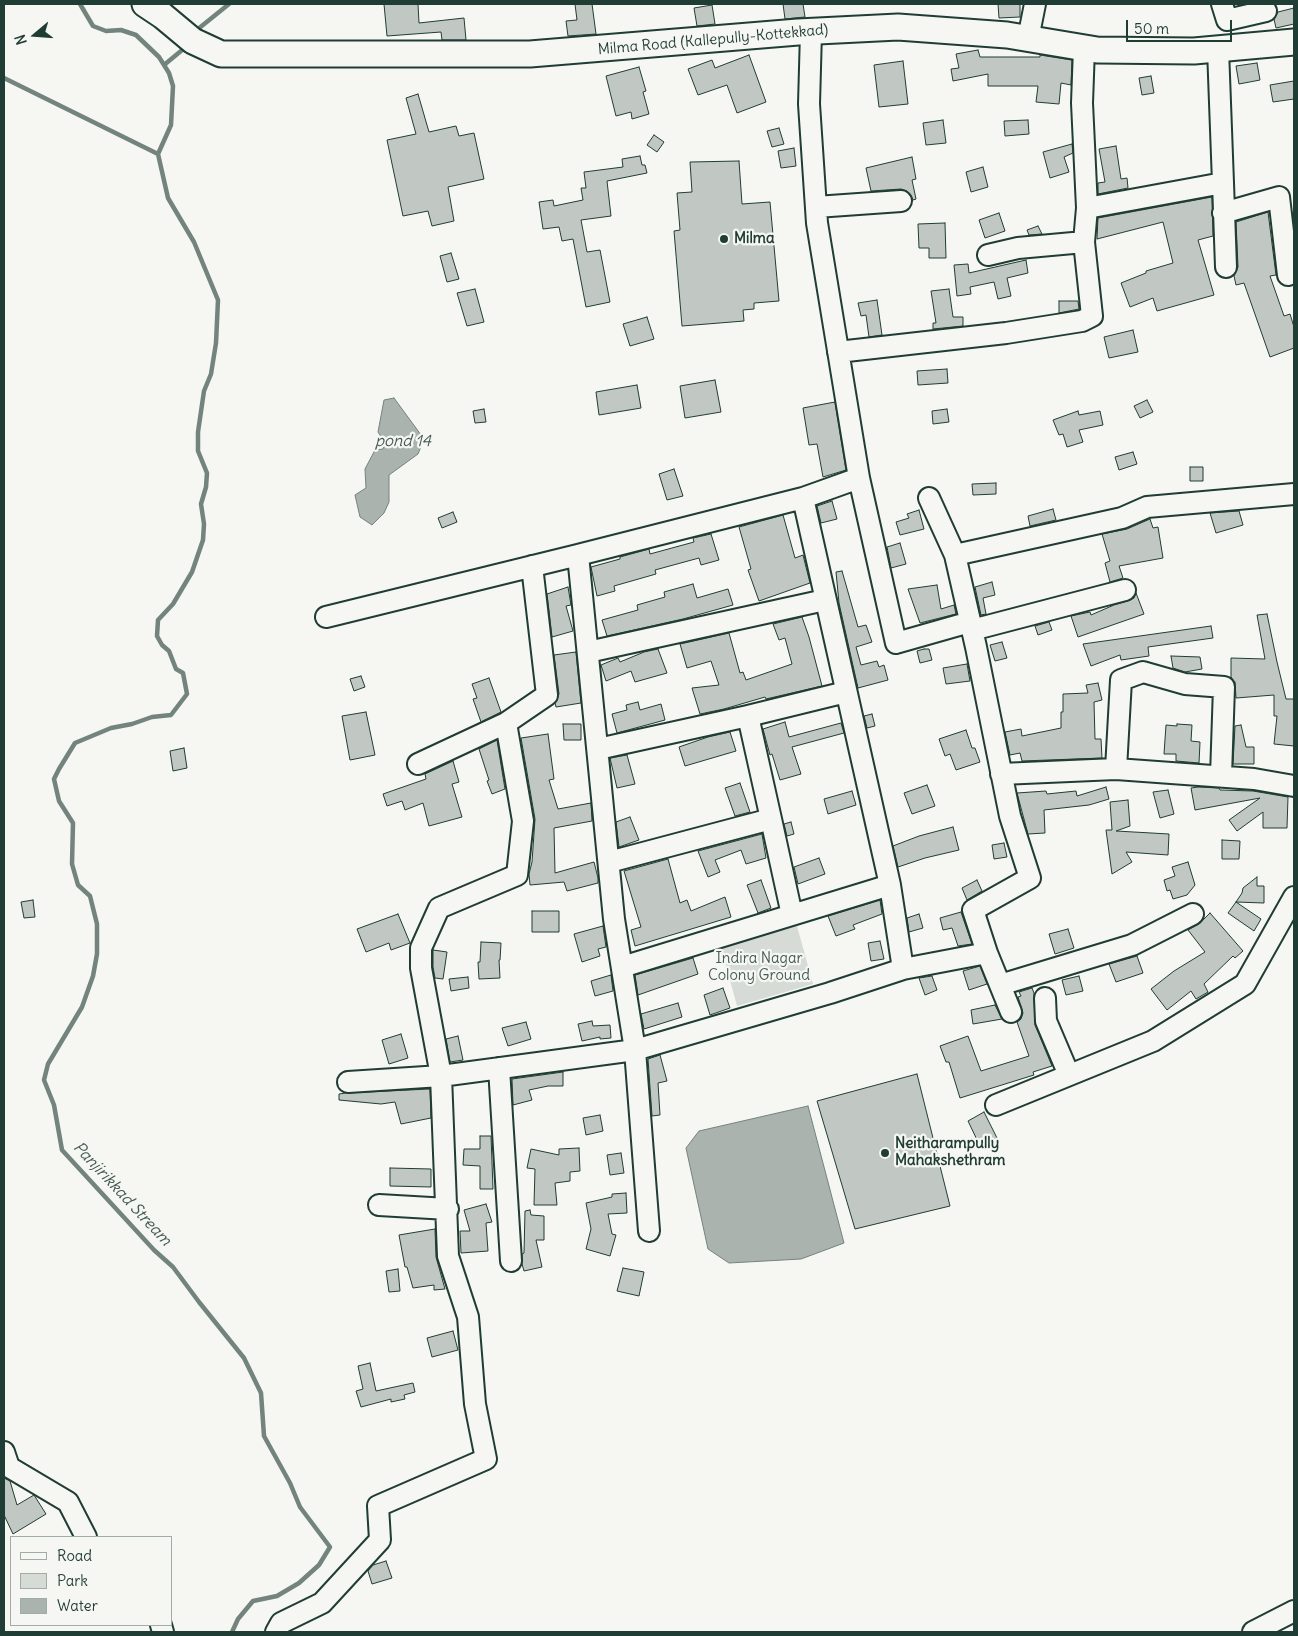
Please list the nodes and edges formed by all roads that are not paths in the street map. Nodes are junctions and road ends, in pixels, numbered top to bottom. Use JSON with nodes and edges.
{"nodes":[{"id":1,"x":146,"y":4,"type":"edge"},
{"id":2,"x":1035,"y":4,"type":"edge"},
{"id":3,"x":1222,"y":4,"type":"edge"},
{"id":4,"x":1266,"y":7,"type":"edge"},
{"id":5,"x":811,"y":32,"type":"junction"},
{"id":6,"x":1028,"y":39,"type":"junction"},
{"id":7,"x":1283,"y":43,"type":"edge"},
{"id":8,"x":1084,"y":48,"type":"junction"},
{"id":9,"x":1218,"y":49,"type":"junction"},
{"id":10,"x":1222,"y":183,"type":"junction"},
{"id":11,"x":901,"y":201,"type":"dead end"},
{"id":12,"x":816,"y":207,"type":"junction"},
{"id":13,"x":1087,"y":208,"type":"junction"},
{"id":14,"x":1223,"y":213,"type":"junction"},
{"id":15,"x":1084,"y":242,"type":"junction"},
{"id":16,"x":988,"y":255,"type":"dead end"},
{"id":17,"x":1226,"y":267,"type":"dead end"},
{"id":18,"x":1288,"y":275,"type":"dead end"},
{"id":19,"x":838,"y":352,"type":"junction"},
{"id":20,"x":859,"y":478,"type":"junction"},
{"id":21,"x":1294,"y":494,"type":"edge"},
{"id":22,"x":803,"y":498,"type":"junction"},
{"id":23,"x":929,"y":498,"type":"dead end"},
{"id":24,"x":578,"y":555,"type":"junction"},
{"id":25,"x":955,"y":555,"type":"junction"},
{"id":26,"x":532,"y":566,"type":"junction"},
{"id":27,"x":1125,"y":590,"type":"dead end"},
{"id":28,"x":825,"y":600,"type":"junction"},
{"id":29,"x":326,"y":617,"type":"dead end"},
{"id":30,"x":971,"y":626,"type":"junction"},
{"id":31,"x":588,"y":652,"type":"junction"},
{"id":32,"x":846,"y":692,"type":"junction"},
{"id":33,"x":748,"y":716,"type":"junction"},
{"id":34,"x":506,"y":723,"type":"junction"},
{"id":35,"x":598,"y":749,"type":"junction"},
{"id":36,"x":418,"y":764,"type":"dead end"},
{"id":37,"x":1116,"y":769,"type":"junction"},
{"id":38,"x":1001,"y":774,"type":"junction"},
{"id":39,"x":1221,"y":776,"type":"junction"},
{"id":40,"x":1294,"y":786,"type":"edge"},
{"id":41,"x":771,"y":819,"type":"junction"},
{"id":42,"x":609,"y":862,"type":"junction"},
{"id":43,"x":890,"y":885,"type":"junction"},
{"id":44,"x":1294,"y":897,"type":"edge"},
{"id":45,"x":1192,"y":914,"type":"dead end"},
{"id":46,"x":792,"y":915,"type":"junction"},
{"id":47,"x":987,"y":953,"type":"junction"},
{"id":48,"x":622,"y":967,"type":"junction"},
{"id":49,"x":903,"y":969,"type":"junction"},
{"id":50,"x":1000,"y":985,"type":"junction"},
{"id":51,"x":1045,"y":998,"type":"dead end"},
{"id":52,"x":1011,"y":1012,"type":"dead end"},
{"id":53,"x":635,"y":1050,"type":"junction"},
{"id":54,"x":499,"y":1068,"type":"junction"},
{"id":55,"x":1069,"y":1075,"type":"junction"},
{"id":56,"x":441,"y":1076,"type":"junction"},
{"id":57,"x":348,"y":1082,"type":"dead end"},
{"id":58,"x":996,"y":1105,"type":"dead end"},
{"id":59,"x":379,"y":1205,"type":"dead end"},
{"id":60,"x":448,"y":1209,"type":"junction"},
{"id":61,"x":649,"y":1231,"type":"dead end"},
{"id":62,"x":511,"y":1261,"type":"dead end"},
{"id":63,"x":6,"y":1463,"type":"edge"},
{"id":64,"x":85,"y":1536,"type":"edge"},
{"id":65,"x":1294,"y":1611,"type":"edge"},
{"id":66,"x":276,"y":1632,"type":"edge"},
{"id":67,"x":1253,"y":1632,"type":"edge"}],
"edges":[{"from":1,"to":5,"type":"main road","name":"Milma Road (Kallepully-Kottekkad)"},
{"from":2,"to":6,"type":"street"},
{"from":3,"to":4,"type":"street"},
{"from":4,"to":7,"type":"street"},
{"from":5,"to":6,"type":"main road","name":"Milma Road (Kallepully-Kottekkad)"},
{"from":5,"to":12,"type":"street"},
{"from":6,"to":8,"type":"main road","name":"Milma Road (Kallepully-Kottekkad)"},
{"from":7,"to":9,"type":"main road","name":"Milma Road (Kallepully-Kottekkad)"},
{"from":8,"to":9,"type":"main road","name":"Milma Road (Kallepully-Kottekkad)"},
{"from":8,"to":13,"type":"street"},
{"from":9,"to":10,"type":"street"},
{"from":10,"to":13,"type":"street"},
{"from":10,"to":14,"type":"street"},
{"from":11,"to":12,"type":"street"},
{"from":12,"to":19,"type":"street"},
{"from":13,"to":15,"type":"street"},
{"from":14,"to":17,"type":"street"},
{"from":14,"to":18,"type":"street"},
{"from":15,"to":16,"type":"street"},
{"from":15,"to":19,"type":"street"},
{"from":19,"to":20,"type":"street"},
{"from":20,"to":22,"type":"street"},
{"from":20,"to":30,"type":"street"},
{"from":21,"to":25,"type":"street"},
{"from":22,"to":24,"type":"street"},
{"from":22,"to":28,"type":"street"},
{"from":23,"to":25,"type":"street"},
{"from":24,"to":26,"type":"street"},
{"from":24,"to":31,"type":"street"},
{"from":25,"to":30,"type":"street"},
{"from":26,"to":29,"type":"street"},
{"from":26,"to":34,"type":"street"},
{"from":27,"to":30,"type":"street"},
{"from":28,"to":31,"type":"street"},
{"from":28,"to":32,"type":"street"},
{"from":30,"to":38,"type":"street"},
{"from":31,"to":35,"type":"street"},
{"from":32,"to":33,"type":"street"},
{"from":32,"to":43,"type":"street"},
{"from":33,"to":35,"type":"street"},
{"from":33,"to":41,"type":"street"},
{"from":34,"to":36,"type":"street"},
{"from":34,"to":56,"type":"street"},
{"from":35,"to":42,"type":"street"},
{"from":37,"to":38,"type":"street"},
{"from":37,"to":39,"type":"street"},
{"from":37,"to":39,"type":"street"},
{"from":38,"to":47,"type":"street"},
{"from":39,"to":40,"type":"street"},
{"from":41,"to":42,"type":"street"},
{"from":41,"to":46,"type":"street"},
{"from":42,"to":48,"type":"street"},
{"from":43,"to":46,"type":"street"},
{"from":43,"to":49,"type":"street"},
{"from":44,"to":55,"type":"street"},
{"from":45,"to":50,"type":"street"},
{"from":46,"to":48,"type":"street"},
{"from":47,"to":49,"type":"street"},
{"from":47,"to":50,"type":"street"},
{"from":48,"to":53,"type":"street"},
{"from":49,"to":53,"type":"street"},
{"from":50,"to":52,"type":"street"},
{"from":51,"to":55,"type":"street"},
{"from":53,"to":54,"type":"street"},
{"from":53,"to":61,"type":"street"},
{"from":54,"to":56,"type":"street"},
{"from":54,"to":62,"type":"street"},
{"from":55,"to":58,"type":"street"},
{"from":56,"to":57,"type":"street"},
{"from":56,"to":60,"type":"street"},
{"from":59,"to":60,"type":"street"},
{"from":60,"to":66,"type":"street"},
{"from":63,"to":64,"type":"street"},
{"from":65,"to":67,"type":"street"}]}
